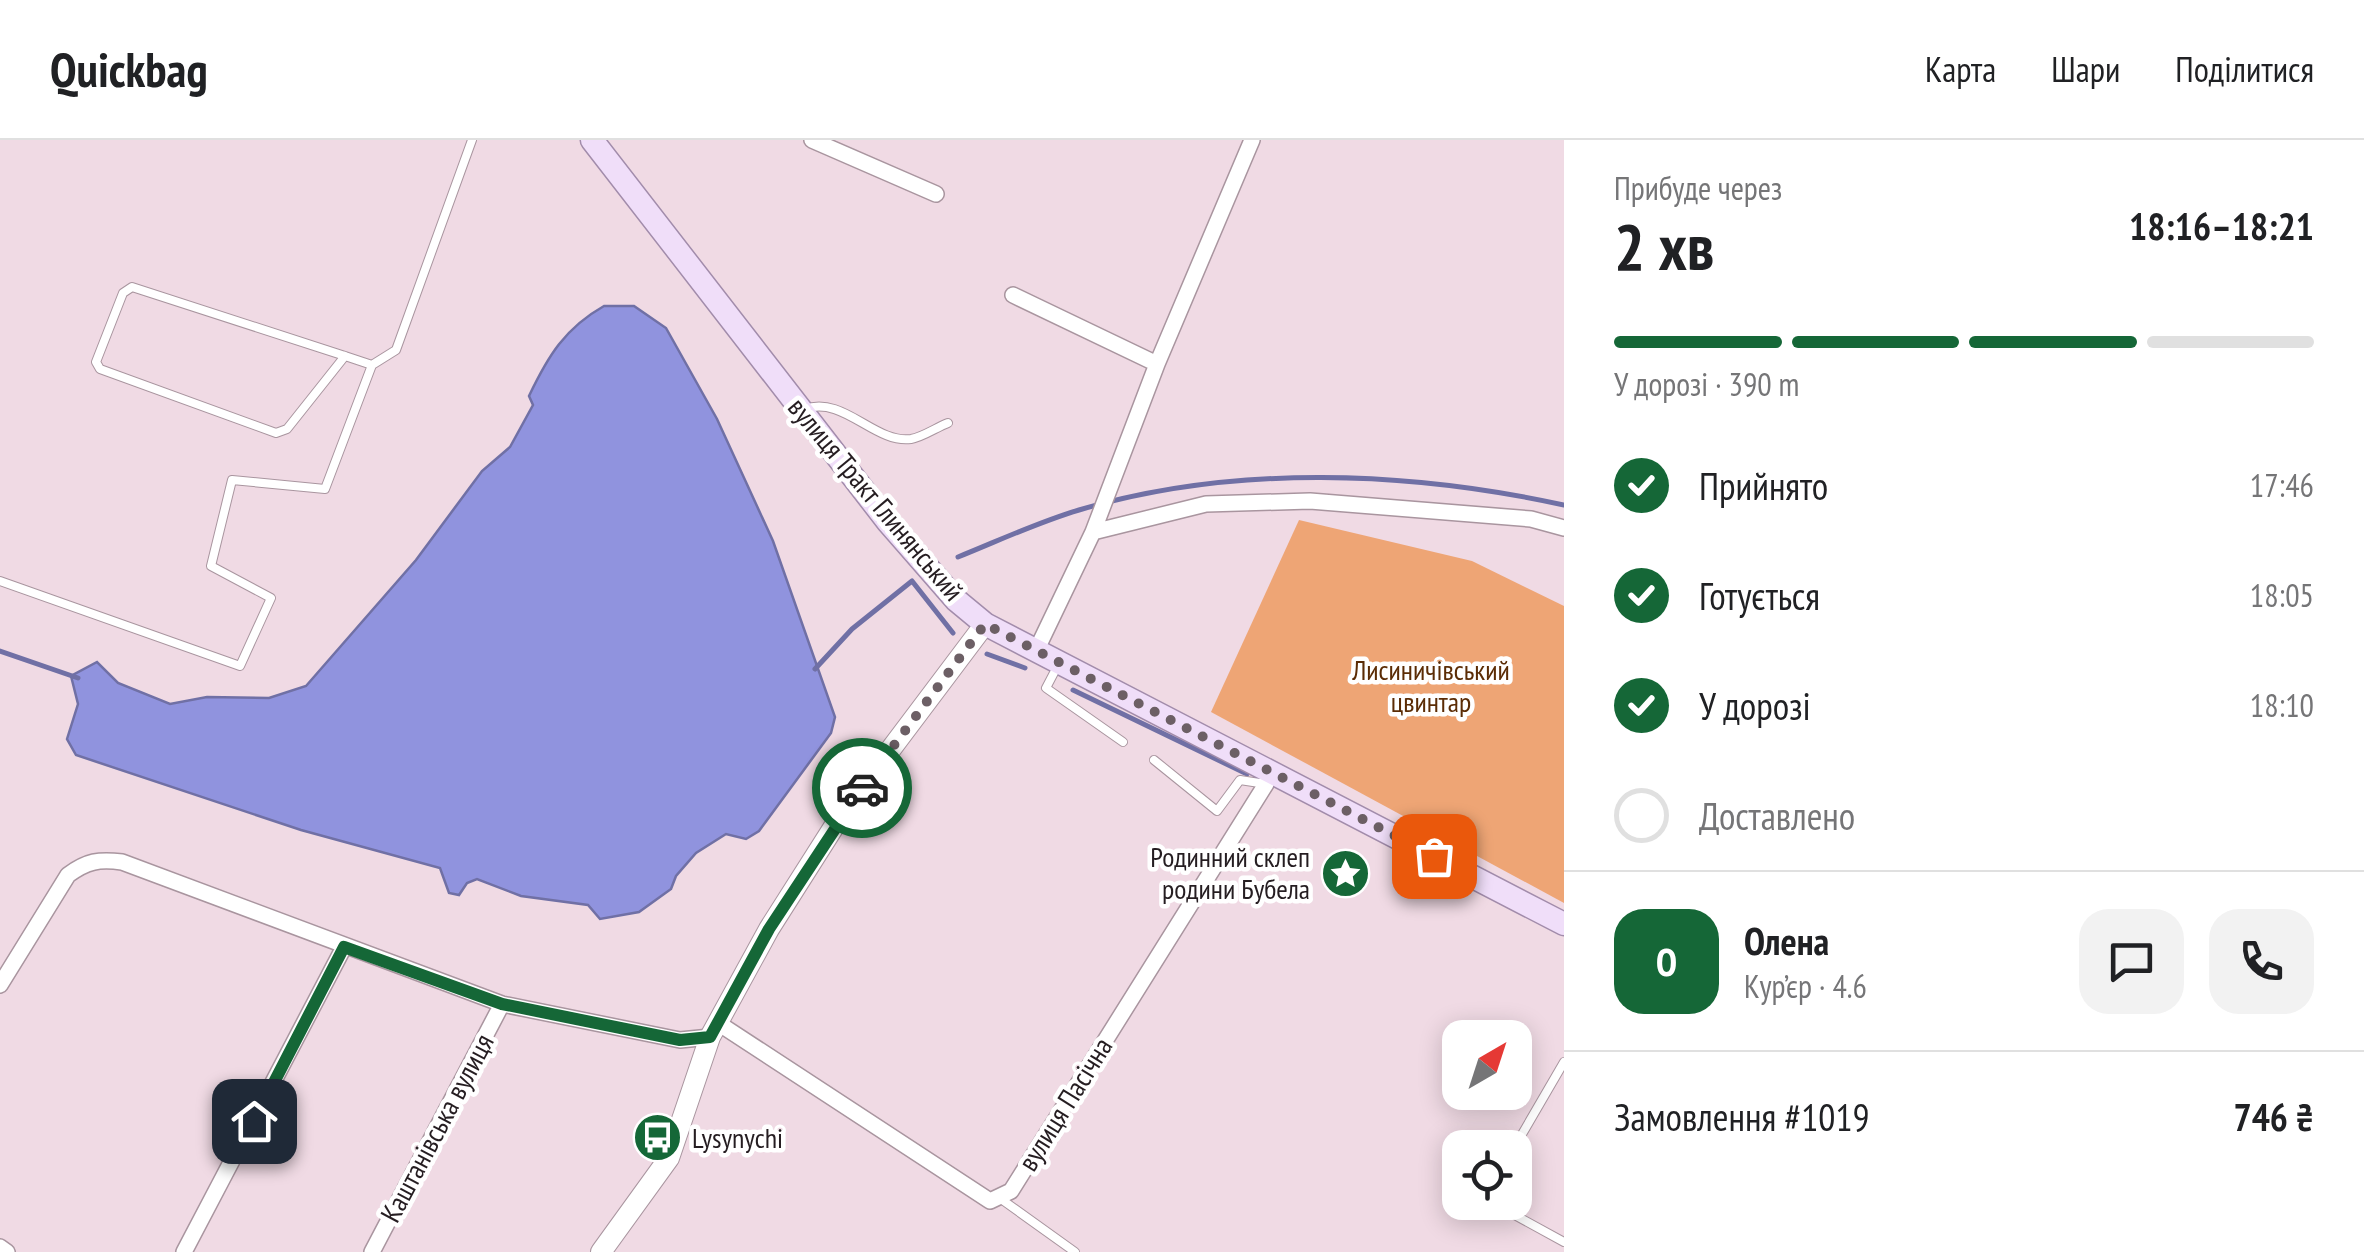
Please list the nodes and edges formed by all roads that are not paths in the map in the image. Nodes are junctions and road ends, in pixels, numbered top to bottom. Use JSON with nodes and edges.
{"nodes":[{"id":1,"x":472,"y":140,"type":"edge"},
{"id":2,"x":592,"y":140,"type":"edge"},
{"id":3,"x":812,"y":140,"type":"edge"},
{"id":4,"x":1252,"y":140,"type":"edge"},
{"id":5,"x":936,"y":194,"type":"dead end"},
{"id":6,"x":1013,"y":295,"type":"dead end"},
{"id":7,"x":345,"y":356,"type":"junction"},
{"id":8,"x":1156,"y":364,"type":"junction"},
{"id":9,"x":372,"y":365,"type":"junction"},
{"id":10,"x":800,"y":410,"type":"junction"},
{"id":11,"x":948,"y":422,"type":"dead end"},
{"id":12,"x":1564,"y":528,"type":"edge"},
{"id":13,"x":1093,"y":532,"type":"junction"},
{"id":14,"x":1,"y":582,"type":"edge"},
{"id":15,"x":985,"y":624,"type":"junction"},
{"id":16,"x":1036,"y":651,"type":"junction"},
{"id":17,"x":1059,"y":663,"type":"junction"},
{"id":18,"x":1122,"y":742,"type":"dead end"},
{"id":19,"x":1154,"y":760,"type":"dead end"},
{"id":20,"x":1268,"y":777,"type":"junction"},
{"id":21,"x":1564,"y":924,"type":"edge"},
{"id":22,"x":344,"y":947,"type":"junction"},
{"id":23,"x":0,"y":984,"type":"edge"},
{"id":24,"x":502,"y":1004,"type":"junction"},
{"id":25,"x":714,"y":1030,"type":"junction"},
{"id":26,"x":1564,"y":1062,"type":"edge"},
{"id":27,"x":1524,"y":1130,"type":"edge"},
{"id":28,"x":1001,"y":1199,"type":"junction"},
{"id":29,"x":1523,"y":1220,"type":"edge"},
{"id":30,"x":1564,"y":1242,"type":"edge"},
{"id":31,"x":0,"y":1247,"type":"edge"},
{"id":32,"x":7,"y":1252,"type":"edge"},
{"id":33,"x":184,"y":1252,"type":"edge"},
{"id":34,"x":372,"y":1252,"type":"edge"},
{"id":35,"x":601,"y":1252,"type":"edge"},
{"id":36,"x":1076,"y":1252,"type":"edge"}],
"edges":[{"from":1,"to":9,"type":"lane"},
{"from":2,"to":10,"type":"main road","name":"вулиця Тракт Глинянський"},
{"from":3,"to":5,"type":"street"},
{"from":4,"to":8,"type":"street"},
{"from":6,"to":8,"type":"street"},
{"from":7,"to":7,"type":"lane"},
{"from":7,"to":9,"type":"lane"},
{"from":8,"to":13,"type":"street"},
{"from":9,"to":14,"type":"lane"},
{"from":10,"to":11,"type":"lane"},
{"from":10,"to":15,"type":"main road","name":"вулиця Тракт Глинянський"},
{"from":12,"to":13,"type":"street"},
{"from":13,"to":16,"type":"street"},
{"from":15,"to":16,"type":"main road","name":"вулиця Тракт Глинянський"},
{"from":15,"to":25,"type":"main road"},
{"from":16,"to":17,"type":"main road","name":"вулиця Тракт Глинянський"},
{"from":17,"to":18,"type":"lane"},
{"from":17,"to":20,"type":"main road","name":"вулиця Тракт Глинянський"},
{"from":19,"to":20,"type":"lane"},
{"from":20,"to":21,"type":"main road","name":"вулиця Тракт Глинянський"},
{"from":20,"to":28,"type":"street","name":"вулиця Пасічна"},
{"from":22,"to":23,"type":"street"},
{"from":22,"to":24,"type":"street"},
{"from":22,"to":33,"type":"street"},
{"from":24,"to":25,"type":"street"},
{"from":24,"to":34,"type":"street","name":"Каштанівська вулиця"},
{"from":25,"to":28,"type":"street","name":"вулиця Пасічна"},
{"from":25,"to":35,"type":"main road"},
{"from":26,"to":27,"type":"lane"},
{"from":28,"to":36,"type":"lane"},
{"from":29,"to":30,"type":"lane"},
{"from":31,"to":32,"type":"street"}]}
